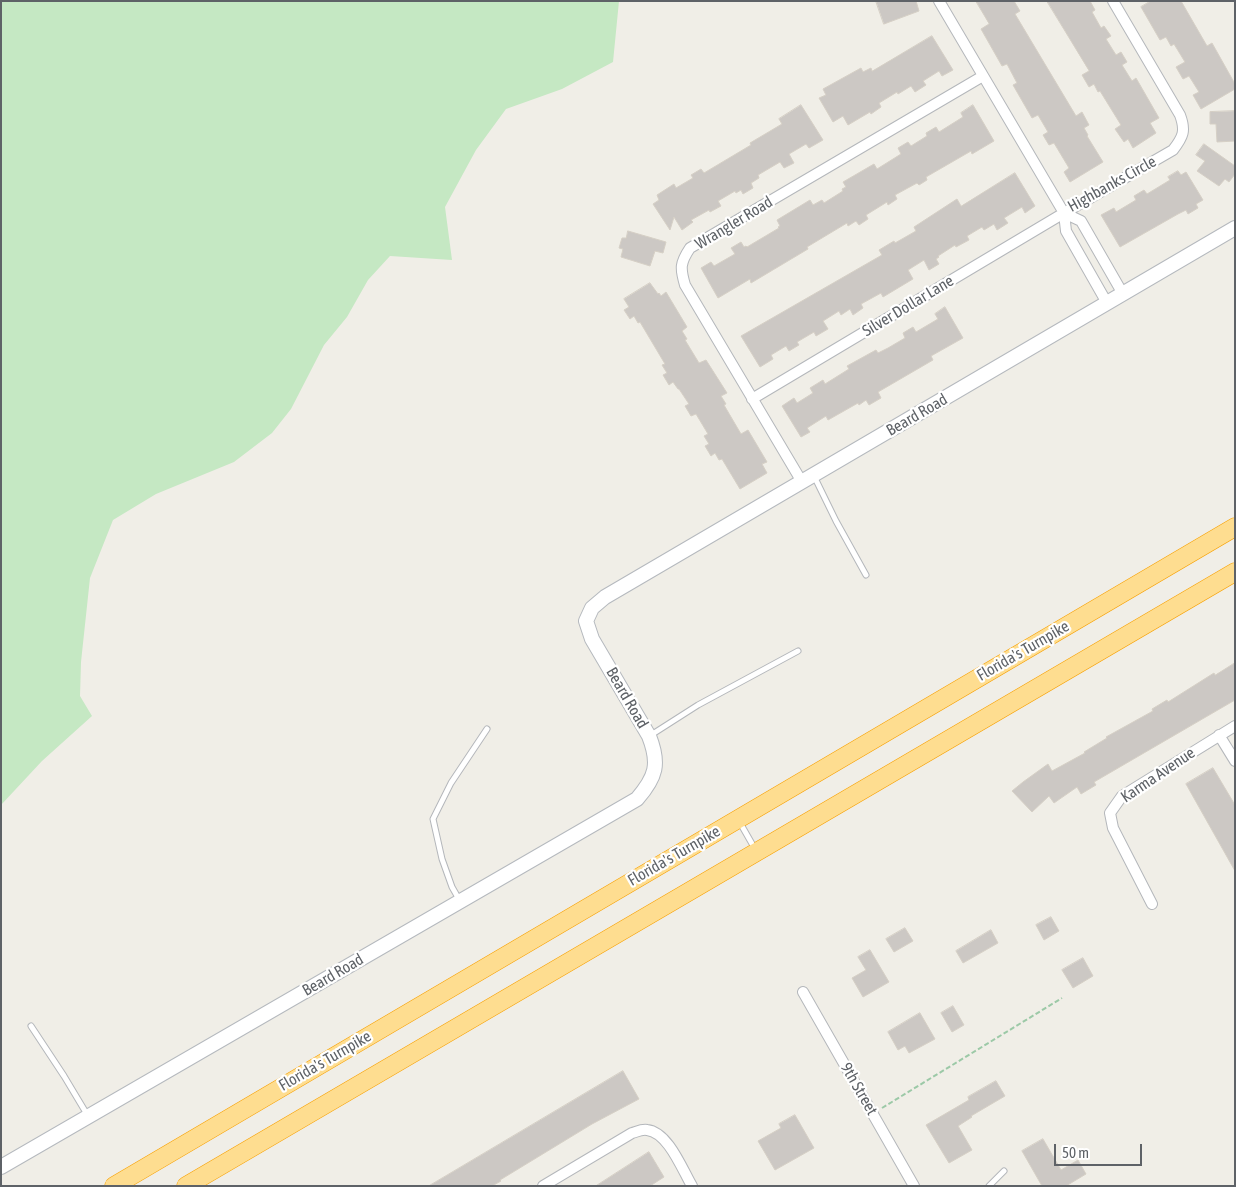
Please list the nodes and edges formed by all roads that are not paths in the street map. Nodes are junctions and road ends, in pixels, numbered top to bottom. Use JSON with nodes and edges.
{"nodes":[{"id":1,"x":939,"y":1,"type":"edge"},
{"id":2,"x":1113,"y":1,"type":"edge"},
{"id":3,"x":983,"y":76,"type":"junction"},
{"id":4,"x":1064,"y":213,"type":"junction"},
{"id":5,"x":1235,"y":228,"type":"edge"},
{"id":6,"x":1102,"y":258,"type":"junction"},
{"id":7,"x":1086,"y":267,"type":"junction"},
{"id":8,"x":1124,"y":294,"type":"junction"},
{"id":9,"x":1107,"y":303,"type":"junction"},
{"id":10,"x":752,"y":399,"type":"junction"},
{"id":11,"x":808,"y":479,"type":"junction"},
{"id":12,"x":1235,"y":527,"type":"edge"},
{"id":13,"x":1235,"y":572,"type":"edge"},
{"id":14,"x":866,"y":575,"type":"dead end"},
{"id":15,"x":798,"y":651,"type":"dead end"},
{"id":16,"x":1235,"y":726,"type":"edge"},
{"id":17,"x":487,"y":729,"type":"dead end"},
{"id":18,"x":1219,"y":735,"type":"junction"},
{"id":19,"x":649,"y":736,"type":"junction"},
{"id":20,"x":1235,"y":761,"type":"edge"},
{"id":21,"x":738,"y":818,"type":"junction"},
{"id":22,"x":757,"y":851,"type":"junction"},
{"id":23,"x":461,"y":901,"type":"junction"},
{"id":24,"x":1152,"y":904,"type":"dead end"},
{"id":25,"x":803,"y":992,"type":"dead end"},
{"id":26,"x":31,"y":1026,"type":"dead end"},
{"id":27,"x":88,"y":1117,"type":"junction"},
{"id":28,"x":1,"y":1167,"type":"edge"},
{"id":29,"x":1004,"y":1171,"type":"dead end"},
{"id":30,"x":114,"y":1186,"type":"edge"},
{"id":31,"x":186,"y":1186,"type":"edge"},
{"id":32,"x":543,"y":1186,"type":"edge"},
{"id":33,"x":692,"y":1186,"type":"edge"},
{"id":34,"x":914,"y":1186,"type":"edge"},
{"id":35,"x":989,"y":1186,"type":"edge"}],
"edges":[{"from":1,"to":3,"type":"street","name":"Highbanks Circle"},
{"from":2,"to":4,"type":"street","name":"Highbanks Circle"},
{"from":3,"to":4,"type":"street","name":"Highbanks Circle"},
{"from":3,"to":10,"type":"street","name":"Wrangler Road"},
{"from":4,"to":6,"type":"street"},
{"from":4,"to":7,"type":"street"},
{"from":4,"to":10,"type":"street","name":"Silver Dollar Lane"},
{"from":5,"to":8,"type":"street","name":"Beard Road"},
{"from":6,"to":7,"type":"street"},
{"from":6,"to":8,"type":"street"},
{"from":7,"to":9,"type":"street"},
{"from":8,"to":9,"type":"street","name":"Beard Road"},
{"from":9,"to":11,"type":"street","name":"Beard Road"},
{"from":10,"to":11,"type":"street","name":"Wrangler Road"},
{"from":11,"to":14,"type":"lane"},
{"from":11,"to":19,"type":"street","name":"Beard Road"},
{"from":12,"to":21,"type":"highway","name":"Florida's Turnpike"},
{"from":13,"to":22,"type":"highway"},
{"from":15,"to":19,"type":"lane"},
{"from":16,"to":18,"type":"street"},
{"from":17,"to":23,"type":"lane"},
{"from":18,"to":20,"type":"street"},
{"from":18,"to":24,"type":"street","name":"Karma Avenue"},
{"from":19,"to":23,"type":"street","name":"Beard Road"},
{"from":21,"to":22,"type":"lane"},
{"from":21,"to":30,"type":"highway","name":"Florida's Turnpike"},
{"from":22,"to":31,"type":"highway"},
{"from":23,"to":27,"type":"street","name":"Beard Road"},
{"from":25,"to":34,"type":"street","name":"9th Street"},
{"from":26,"to":27,"type":"lane"},
{"from":27,"to":28,"type":"street","name":"Beard Road"},
{"from":29,"to":35,"type":"lane"},
{"from":32,"to":33,"type":"street"}]}
